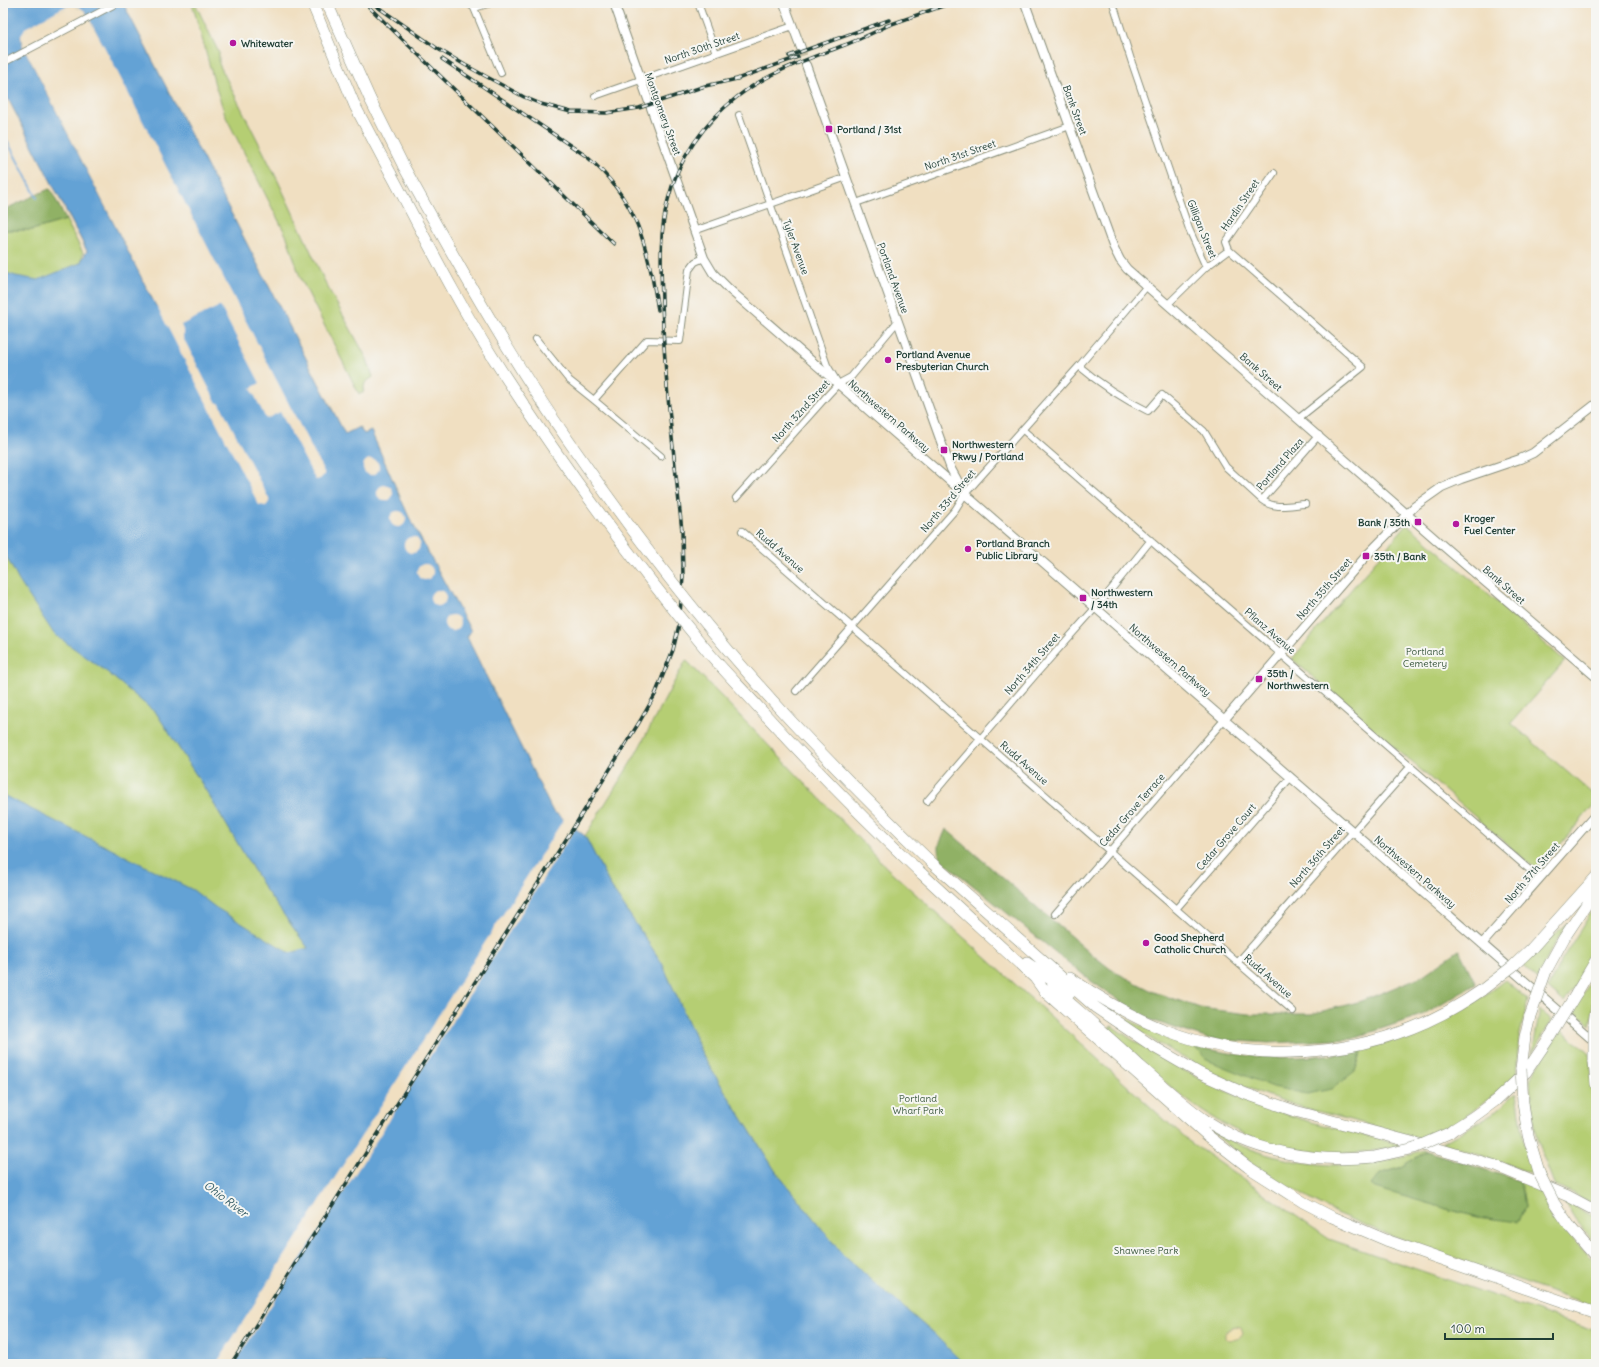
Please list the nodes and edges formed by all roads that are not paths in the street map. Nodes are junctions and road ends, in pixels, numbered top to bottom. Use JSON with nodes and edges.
{"nodes":[{"id":1,"x":117,"y":3,"type":"edge"},
{"id":2,"x":312,"y":3,"type":"edge"},
{"id":3,"x":327,"y":3,"type":"edge"},
{"id":4,"x":468,"y":3,"type":"edge"},
{"id":5,"x":491,"y":3,"type":"edge"},
{"id":6,"x":614,"y":3,"type":"edge"},
{"id":7,"x":698,"y":3,"type":"edge"},
{"id":8,"x":784,"y":3,"type":"edge"},
{"id":9,"x":1025,"y":3,"type":"edge"},
{"id":10,"x":1113,"y":3,"type":"edge"},
{"id":11,"x":474,"y":8,"type":"junction"},
{"id":12,"x":793,"y":26,"type":"junction"},
{"id":13,"x":801,"y":48,"type":"tunnel mouth"},
{"id":14,"x":716,"y":53,"type":"junction"},
{"id":15,"x":3,"y":63,"type":"edge"},
{"id":16,"x":806,"y":65,"type":"tunnel mouth"},
{"id":17,"x":501,"y":73,"type":"dead end"},
{"id":18,"x":640,"y":80,"type":"junction"},
{"id":19,"x":595,"y":96,"type":"dead end"},
{"id":20,"x":739,"y":115,"type":"dead end"},
{"id":21,"x":1070,"y":126,"type":"junction"},
{"id":22,"x":1274,"y":172,"type":"dead end"},
{"id":23,"x":847,"y":177,"type":"junction"},
{"id":24,"x":856,"y":203,"type":"junction"},
{"id":25,"x":770,"y":205,"type":"junction"},
{"id":26,"x":694,"y":231,"type":"junction"},
{"id":27,"x":1229,"y":250,"type":"junction"},
{"id":28,"x":704,"y":258,"type":"junction"},
{"id":29,"x":1206,"y":267,"type":"junction"},
{"id":30,"x":1147,"y":286,"type":"junction"},
{"id":31,"x":1168,"y":304,"type":"junction"},
{"id":32,"x":898,"y":321,"type":"junction"},
{"id":33,"x":536,"y":339,"type":"dead end"},
{"id":34,"x":1079,"y":366,"type":"junction"},
{"id":35,"x":838,"y":384,"type":"junction"},
{"id":36,"x":594,"y":400,"type":"junction"},
{"id":37,"x":1596,"y":404,"type":"edge"},
{"id":38,"x":1299,"y":418,"type":"junction"},
{"id":39,"x":1023,"y":430,"type":"junction"},
{"id":40,"x":1319,"y":436,"type":"junction"},
{"id":41,"x":661,"y":456,"type":"dead end"},
{"id":42,"x":965,"y":494,"type":"junction"},
{"id":43,"x":736,"y":498,"type":"dead end"},
{"id":44,"x":1262,"y":500,"type":"junction"},
{"id":45,"x":1305,"y":504,"type":"dead end"},
{"id":46,"x":1407,"y":513,"type":"junction"},
{"id":47,"x":742,"y":531,"type":"dead end"},
{"id":48,"x":1150,"y":540,"type":"junction"},
{"id":49,"x":1096,"y":608,"type":"junction"},
{"id":50,"x":852,"y":627,"type":"junction"},
{"id":51,"x":1281,"y":654,"type":"junction"},
{"id":52,"x":1596,"y":677,"type":"edge"},
{"id":53,"x":796,"y":691,"type":"dead end"},
{"id":54,"x":1224,"y":720,"type":"junction"},
{"id":55,"x":980,"y":738,"type":"junction"},
{"id":56,"x":1411,"y":766,"type":"junction"},
{"id":57,"x":1291,"y":778,"type":"junction"},
{"id":58,"x":926,"y":801,"type":"dead end"},
{"id":59,"x":1596,"y":814,"type":"edge"},
{"id":60,"x":1352,"y":832,"type":"junction"},
{"id":61,"x":1110,"y":851,"type":"junction"},
{"id":62,"x":1540,"y":878,"type":"junction"},
{"id":63,"x":1596,"y":878,"type":"edge"},
{"id":64,"x":1596,"y":890,"type":"edge"},
{"id":65,"x":1176,"y":909,"type":"junction"},
{"id":66,"x":1055,"y":914,"type":"dead end"},
{"id":67,"x":991,"y":937,"type":"junction"},
{"id":68,"x":1482,"y":944,"type":"junction"},
{"id":69,"x":1596,"y":960,"type":"edge"},
{"id":70,"x":1044,"y":961,"type":"junction"},
{"id":71,"x":1238,"y":962,"type":"junction"},
{"id":72,"x":1035,"y":978,"type":"junction"},
{"id":73,"x":1596,"y":1008,"type":"edge"},
{"id":74,"x":1293,"y":1011,"type":"dead end"},
{"id":75,"x":1596,"y":1043,"type":"edge"},
{"id":76,"x":1596,"y":1084,"type":"edge"},
{"id":77,"x":1596,"y":1211,"type":"edge"},
{"id":78,"x":1596,"y":1216,"type":"edge"},
{"id":79,"x":1596,"y":1257,"type":"edge"},
{"id":80,"x":1596,"y":1313,"type":"edge"}],
"edges":[{"from":1,"to":15,"type":"street"},
{"from":2,"to":67,"type":"highway","bridge":true},
{"from":3,"to":70,"type":"highway","bridge":true},
{"from":4,"to":11,"type":"street"},
{"from":5,"to":11,"type":"street"},
{"from":6,"to":18,"type":"street","name":"Montgomery Street"},
{"from":7,"to":14,"type":"street"},
{"from":8,"to":12,"type":"street"},
{"from":9,"to":21,"type":"street","name":"Bank Street"},
{"from":10,"to":29,"type":"street","name":"Gilligan Street"},
{"from":11,"to":17,"type":"street"},
{"from":12,"to":13,"type":"street"},
{"from":12,"to":14,"type":"street","name":"North 30th Street"},
{"from":14,"to":18,"type":"street","name":"North 30th Street"},
{"from":16,"to":23,"type":"street","name":"Portland Avenue"},
{"from":18,"to":19,"type":"street","name":"North 30th Street"},
{"from":18,"to":26,"type":"street","name":"Montgomery Street"},
{"from":20,"to":25,"type":"street","name":"Tyler Avenue"},
{"from":21,"to":24,"type":"street","name":"North 31st Street"},
{"from":21,"to":30,"type":"street","name":"Bank Street"},
{"from":22,"to":27,"type":"street","name":"Hardin Street"},
{"from":23,"to":24,"type":"street","name":"Portland Avenue"},
{"from":23,"to":25,"type":"street"},
{"from":24,"to":32,"type":"street","name":"Portland Avenue"},
{"from":25,"to":26,"type":"street"},
{"from":25,"to":35,"type":"street","name":"Tyler Avenue"},
{"from":26,"to":28,"type":"street","name":"Northwestern Parkway"},
{"from":27,"to":29,"type":"street","name":"Gilligan Street"},
{"from":27,"to":38,"type":"street","name":"Gilligan Street"},
{"from":28,"to":35,"type":"street","name":"Northwestern Parkway"},
{"from":28,"to":36,"type":"street"},
{"from":29,"to":31,"type":"street"},
{"from":30,"to":31,"type":"street","name":"Bank Street"},
{"from":30,"to":34,"type":"street","name":"North 33rd Street"},
{"from":31,"to":38,"type":"street","name":"Bank Street"},
{"from":32,"to":35,"type":"street","name":"North 32nd Street"},
{"from":32,"to":42,"type":"street","name":"Portland Avenue"},
{"from":33,"to":36,"type":"street"},
{"from":34,"to":39,"type":"street","name":"North 33rd Street"},
{"from":34,"to":44,"type":"street","name":"Portland Plaza"},
{"from":35,"to":42,"type":"street","name":"Northwestern Parkway"},
{"from":35,"to":43,"type":"street","name":"North 32nd Street"},
{"from":36,"to":41,"type":"street"},
{"from":37,"to":46,"type":"street","name":"North 35th Street"},
{"from":38,"to":40,"type":"street","name":"Bank Street"},
{"from":39,"to":42,"type":"street","name":"North 33rd Street"},
{"from":39,"to":48,"type":"street","name":"Pflanz Avenue"},
{"from":40,"to":44,"type":"street","name":"Portland Plaza"},
{"from":40,"to":46,"type":"street","name":"Bank Street"},
{"from":42,"to":49,"type":"street","name":"Northwestern Parkway"},
{"from":42,"to":50,"type":"street","name":"North 33rd Street"},
{"from":44,"to":45,"type":"street"},
{"from":46,"to":51,"type":"street","name":"North 35th Street"},
{"from":46,"to":52,"type":"street","name":"Bank Street"},
{"from":47,"to":50,"type":"street","name":"Rudd Avenue"},
{"from":48,"to":49,"type":"street","name":"North 34th Street"},
{"from":48,"to":51,"type":"street","name":"Pflanz Avenue"},
{"from":49,"to":54,"type":"street","name":"Northwestern Parkway"},
{"from":49,"to":55,"type":"street","name":"North 34th Street"},
{"from":50,"to":53,"type":"street","name":"North 33rd Street"},
{"from":50,"to":55,"type":"street","name":"Rudd Avenue"},
{"from":51,"to":54,"type":"street","name":"North 35th Street"},
{"from":51,"to":56,"type":"street","name":"Pflanz Avenue"},
{"from":54,"to":57,"type":"street","name":"Northwestern Parkway"},
{"from":54,"to":61,"type":"street","name":"Cedar Grove Terrace"},
{"from":55,"to":58,"type":"street","name":"North 34th Street"},
{"from":55,"to":61,"type":"street","name":"Rudd Avenue"},
{"from":56,"to":60,"type":"street","name":"North 36th Street"},
{"from":56,"to":62,"type":"street","name":"Pflanz Avenue"},
{"from":57,"to":60,"type":"street","name":"Northwestern Parkway"},
{"from":57,"to":65,"type":"street","name":"Cedar Grove Court"},
{"from":59,"to":62,"type":"street","name":"North 37th Street"},
{"from":60,"to":68,"type":"street","name":"Northwestern Parkway"},
{"from":60,"to":71,"type":"street","name":"North 36th Street"},
{"from":61,"to":65,"type":"street","name":"Rudd Avenue"},
{"from":61,"to":66,"type":"street","name":"Cedar Grove Terrace"},
{"from":62,"to":68,"type":"street","name":"North 37th Street"},
{"from":63,"to":70,"type":"highway","bridge":true},
{"from":64,"to":79,"type":"highway","bridge":true},
{"from":65,"to":71,"type":"street","name":"Rudd Avenue"},
{"from":67,"to":72,"type":"highway"},
{"from":67,"to":78,"type":"highway"},
{"from":68,"to":75,"type":"street","name":"Northwestern Parkway"},
{"from":69,"to":72,"type":"highway","bridge":true},
{"from":70,"to":77,"type":"highway"},
{"from":71,"to":74,"type":"street","name":"Rudd Avenue"},
{"from":72,"to":80,"type":"highway"},
{"from":73,"to":76,"type":"highway","bridge":true}]}
